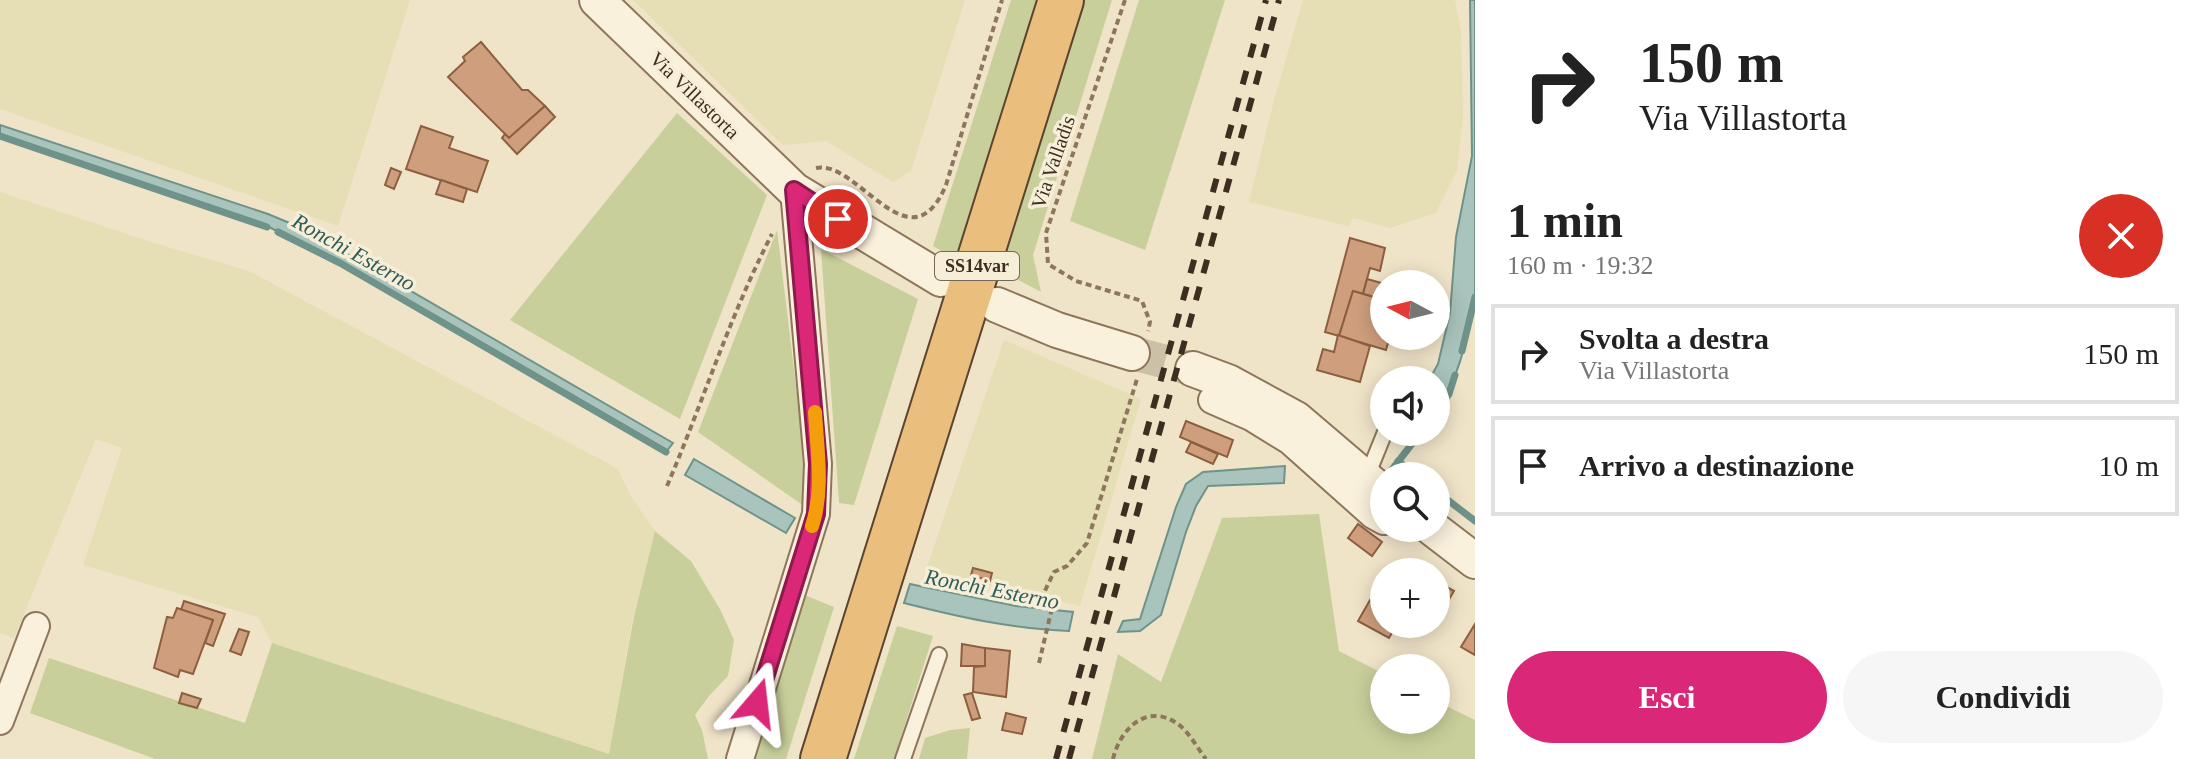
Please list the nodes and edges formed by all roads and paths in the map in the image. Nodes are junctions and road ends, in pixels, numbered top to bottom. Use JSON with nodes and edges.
{"nodes":[{"id":1,"x":597,"y":0,"type":"edge"},
{"id":2,"x":1002,"y":0,"type":"edge"},
{"id":3,"x":1061,"y":0,"type":"edge"},
{"id":4,"x":1125,"y":0,"type":"edge"},
{"id":5,"x":794,"y":190,"type":"junction"},
{"id":6,"x":941,"y":279,"type":"dead end"},
{"id":7,"x":997,"y":305,"type":"dead end"},
{"id":8,"x":1139,"y":355,"type":"junction"},
{"id":9,"x":1193,"y":369,"type":"tunnel mouth"},
{"id":10,"x":1212,"y":400,"type":"dead end"},
{"id":11,"x":1370,"y":482,"type":"edge"},
{"id":12,"x":667,"y":486,"type":"dead end"},
{"id":13,"x":1370,"y":512,"type":"edge"},
{"id":14,"x":1450,"y":542,"type":"edge"},
{"id":15,"x":1475,"y":561,"type":"edge"},
{"id":16,"x":36,"y":626,"type":"dead end"},
{"id":17,"x":939,"y":655,"type":"dead end"},
{"id":18,"x":1039,"y":663,"type":"dead end"},
{"id":19,"x":0,"y":721,"type":"edge"},
{"id":20,"x":740,"y":759,"type":"edge"},
{"id":21,"x":823,"y":759,"type":"edge"},
{"id":22,"x":903,"y":759,"type":"edge"},
{"id":23,"x":1113,"y":759,"type":"edge"},
{"id":24,"x":1206,"y":759,"type":"edge"}],
"edges":[{"from":1,"to":5,"type":"street","name":"Via Villastorta"},
{"from":2,"to":5,"type":"path"},
{"from":3,"to":21,"type":"highway","number":"SS14var"},
{"from":4,"to":8,"type":"path","name":"Via Valladis"},
{"from":5,"to":6,"type":"street","name":"Via Villastorta"},
{"from":5,"to":12,"type":"path"},
{"from":5,"to":20,"type":"street"},
{"from":7,"to":8,"type":"street"},
{"from":8,"to":18,"type":"path"},
{"from":9,"to":11,"type":"street"},
{"from":10,"to":13,"type":"street"},
{"from":14,"to":15,"type":"street"},
{"from":16,"to":19,"type":"street"},
{"from":17,"to":22,"type":"lane"},
{"from":23,"to":24,"type":"path"}]}
